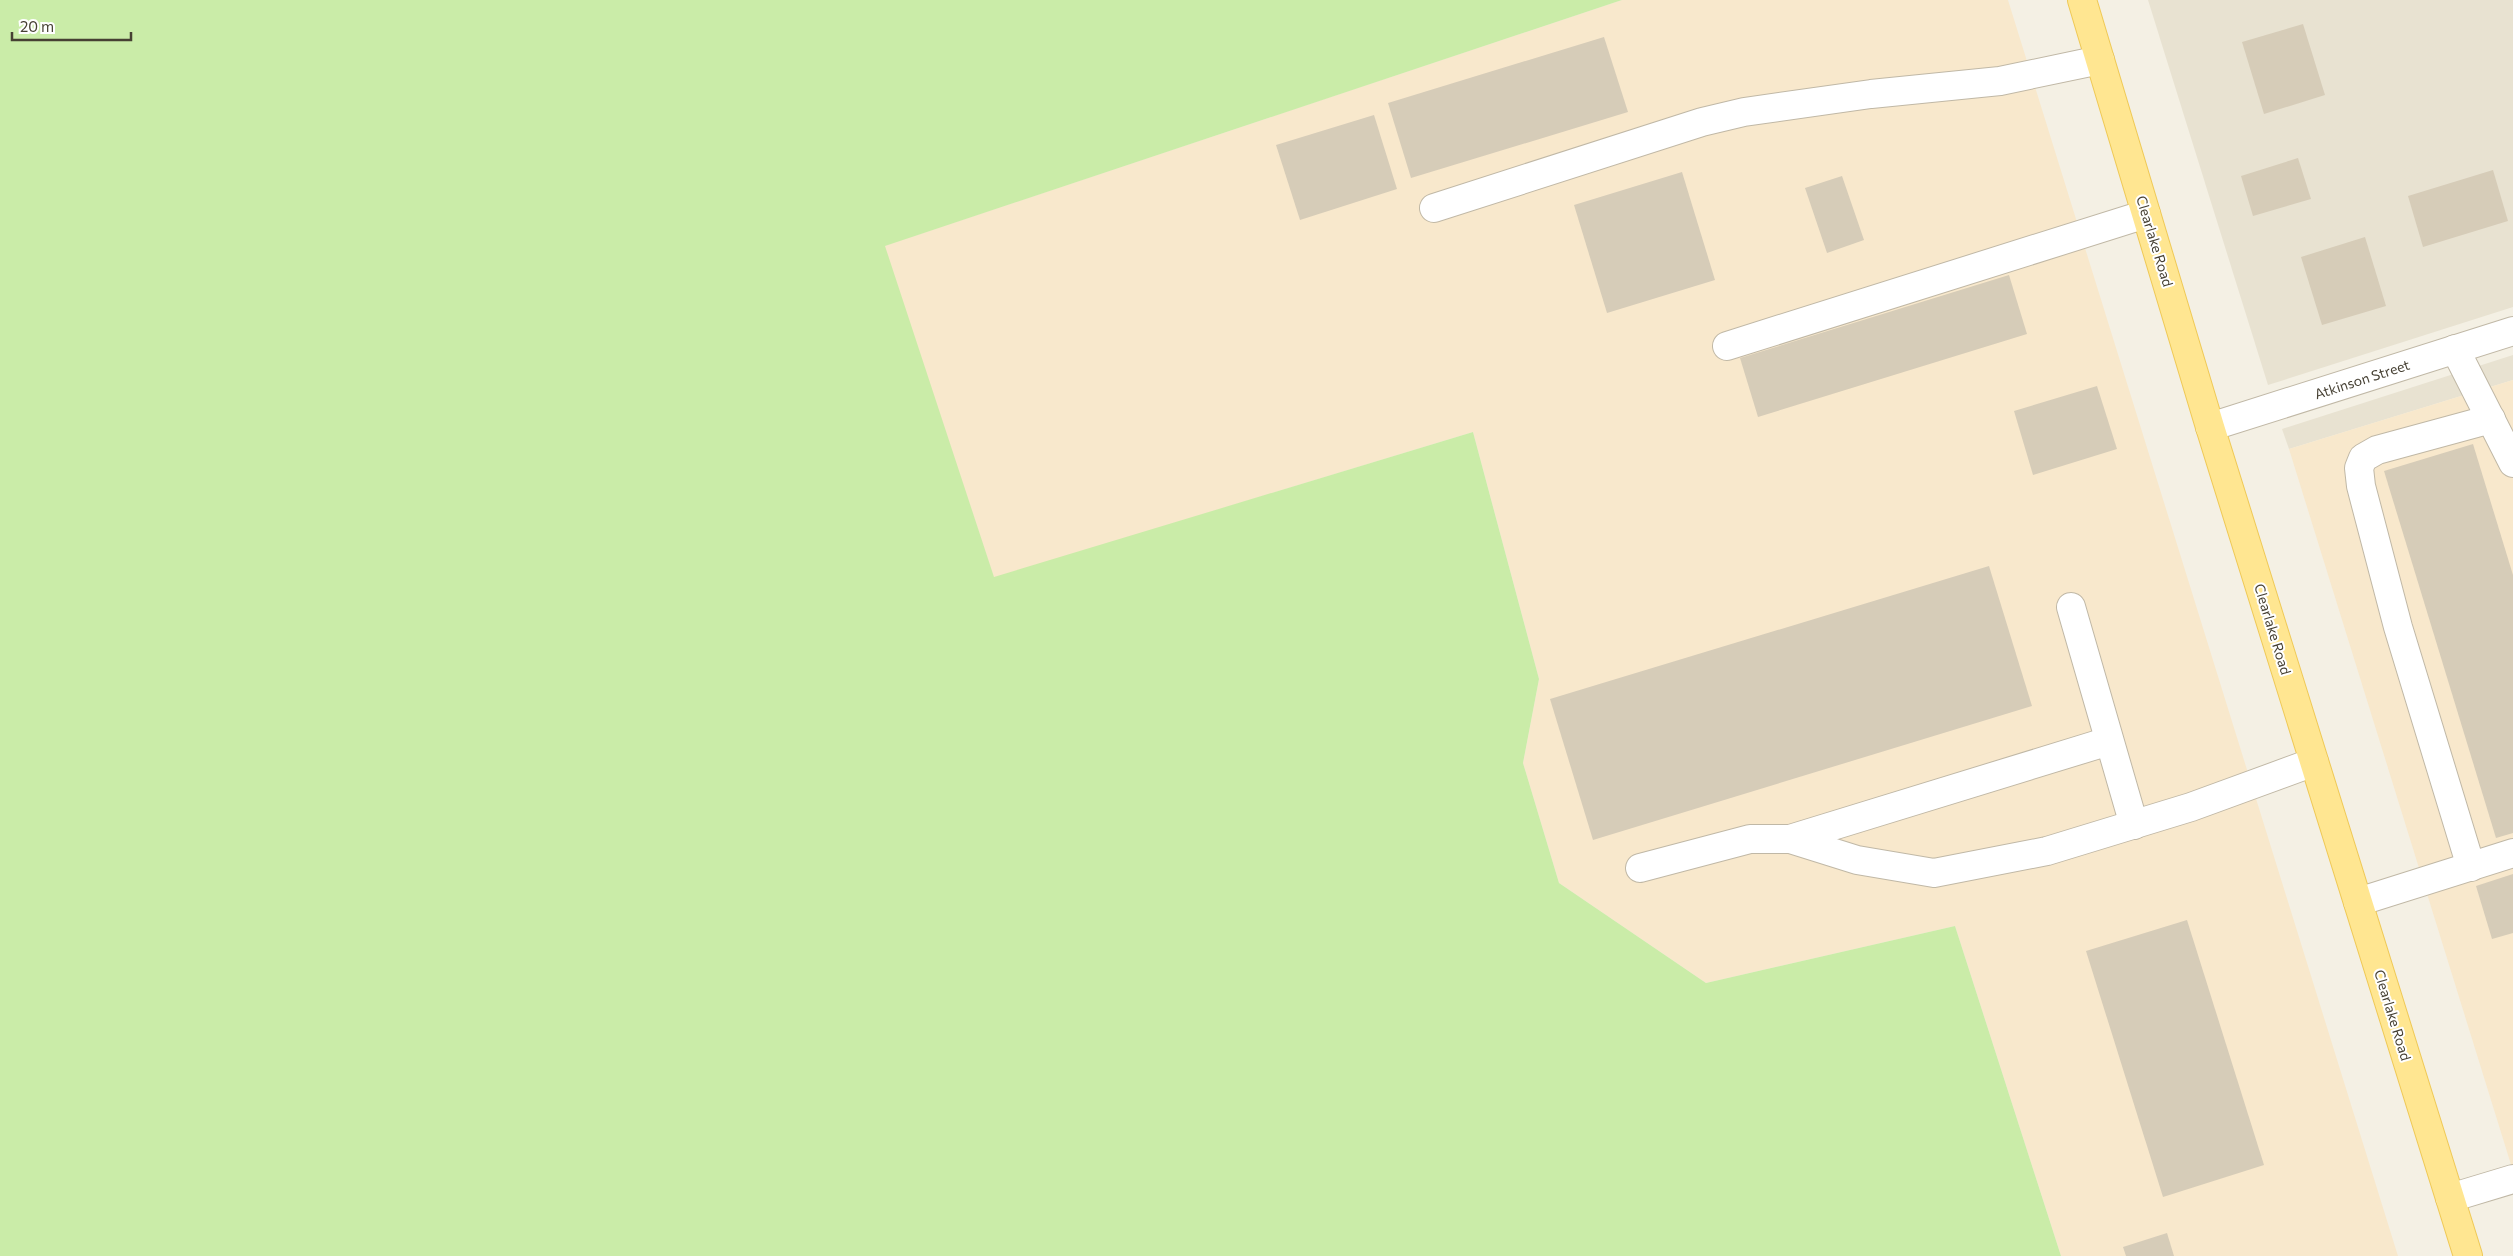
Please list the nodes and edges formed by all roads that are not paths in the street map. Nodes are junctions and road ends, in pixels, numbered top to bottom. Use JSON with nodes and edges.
{"nodes":[{"id":1,"x":2082,"y":0,"type":"edge"},
{"id":2,"x":2100,"y":60,"type":"junction"},
{"id":3,"x":1434,"y":208,"type":"dead end"},
{"id":4,"x":2146,"y":214,"type":"junction"},
{"id":5,"x":2513,"y":331,"type":"edge"},
{"id":6,"x":1726,"y":346,"type":"dead end"},
{"id":7,"x":2455,"y":349,"type":"junction"},
{"id":8,"x":2491,"y":419,"type":"junction"},
{"id":9,"x":2210,"y":427,"type":"junction"},
{"id":10,"x":2513,"y":463,"type":"edge"},
{"id":11,"x":2071,"y":607,"type":"dead end"},
{"id":12,"x":2109,"y":741,"type":"junction"},
{"id":13,"x":2314,"y":762,"type":"junction"},
{"id":14,"x":2134,"y":824,"type":"junction"},
{"id":15,"x":1790,"y":839,"type":"junction"},
{"id":16,"x":2513,"y":853,"type":"edge"},
{"id":17,"x":2471,"y":866,"type":"junction"},
{"id":18,"x":1640,"y":868,"type":"dead end"},
{"id":19,"x":2358,"y":902,"type":"junction"},
{"id":20,"x":2513,"y":1179,"type":"edge"},
{"id":21,"x":2450,"y":1198,"type":"junction"},
{"id":22,"x":2468,"y":1256,"type":"edge"}],
"edges":[{"from":1,"to":2,"type":"main road","name":"Clearlake Road"},
{"from":2,"to":3,"type":"street"},
{"from":2,"to":4,"type":"main road","name":"Clearlake Road"},
{"from":4,"to":6,"type":"street"},
{"from":4,"to":9,"type":"main road","name":"Clearlake Road"},
{"from":5,"to":7,"type":"street","name":"Atkinson Street"},
{"from":7,"to":8,"type":"street"},
{"from":7,"to":9,"type":"street","name":"Atkinson Street"},
{"from":8,"to":10,"type":"street"},
{"from":8,"to":17,"type":"street"},
{"from":9,"to":13,"type":"main road","name":"Clearlake Road"},
{"from":11,"to":12,"type":"street"},
{"from":12,"to":14,"type":"street"},
{"from":12,"to":15,"type":"street"},
{"from":13,"to":14,"type":"street"},
{"from":13,"to":19,"type":"main road","name":"Clearlake Road"},
{"from":14,"to":15,"type":"street"},
{"from":15,"to":18,"type":"street"},
{"from":16,"to":17,"type":"street"},
{"from":17,"to":19,"type":"street"},
{"from":19,"to":21,"type":"main road","name":"Clearlake Road"},
{"from":20,"to":21,"type":"street"},
{"from":21,"to":22,"type":"main road","name":"Clearlake Road"}]}
